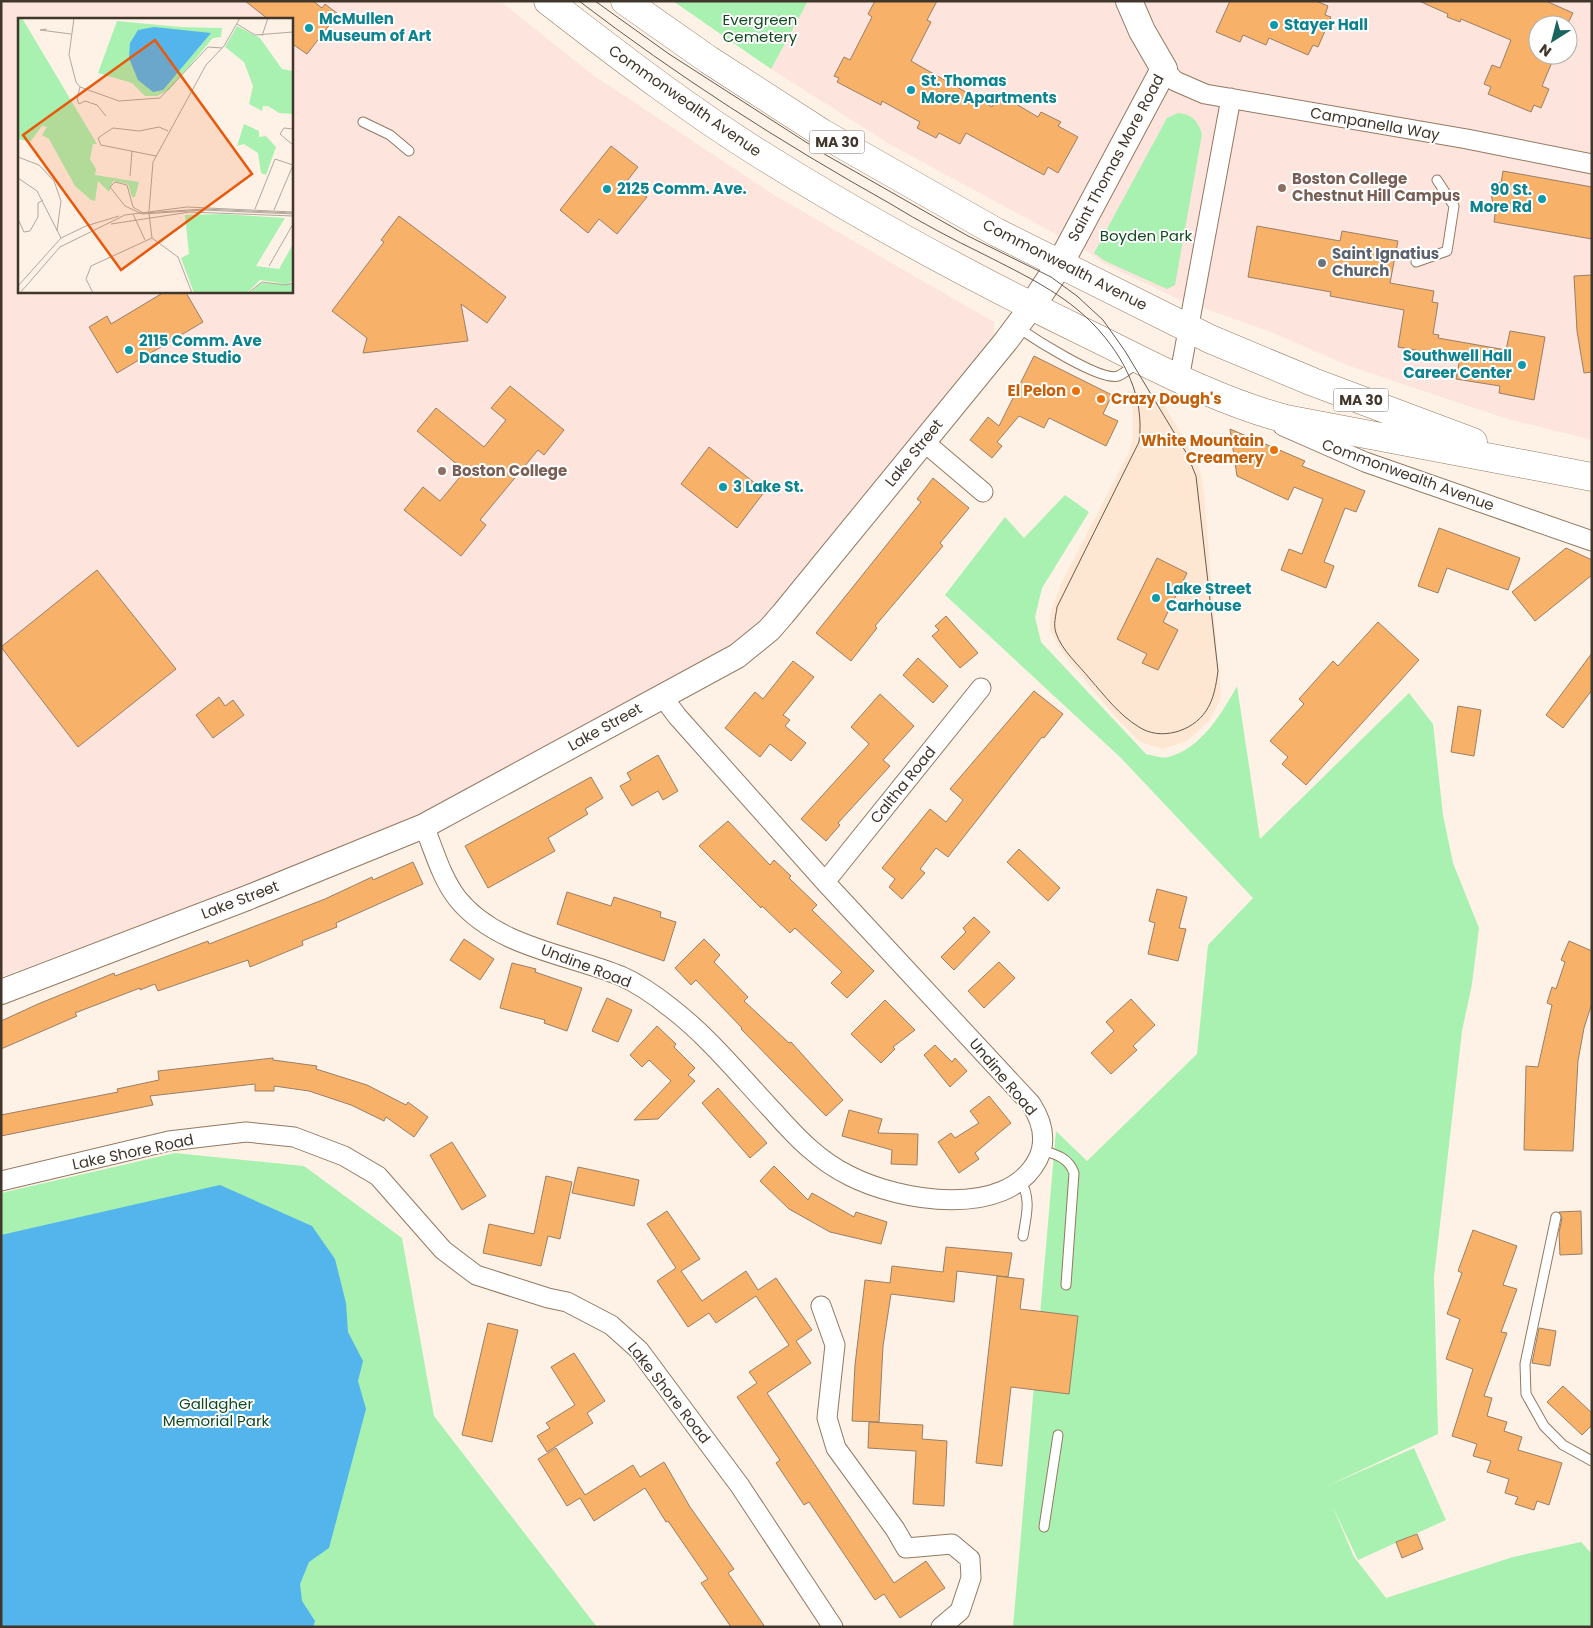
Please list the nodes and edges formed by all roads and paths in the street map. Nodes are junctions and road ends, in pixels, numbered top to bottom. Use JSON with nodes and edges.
{"nodes":[{"id":1,"x":548,"y":1,"type":"edge"},
{"id":2,"x":625,"y":1,"type":"edge"},
{"id":3,"x":1129,"y":1,"type":"edge"},
{"id":4,"x":1164,"y":69,"type":"junction"},
{"id":5,"x":1231,"y":98,"type":"junction"},
{"id":6,"x":363,"y":122,"type":"dead end"},
{"id":7,"x":409,"y":151,"type":"dead end"},
{"id":8,"x":1592,"y":164,"type":"edge"},
{"id":9,"x":1437,"y":180,"type":"dead end"},
{"id":10,"x":1061,"y":262,"type":"junction"},
{"id":11,"x":1416,"y":262,"type":"dead end"},
{"id":12,"x":1024,"y":316,"type":"junction"},
{"id":13,"x":1188,"y":329,"type":"junction"},
{"id":14,"x":1179,"y":379,"type":"junction"},
{"id":15,"x":1227,"y":401,"type":"junction"},
{"id":16,"x":923,"y":441,"type":"junction"},
{"id":17,"x":1537,"y":465,"type":"junction"},
{"id":18,"x":1592,"y":477,"type":"edge"},
{"id":19,"x":983,"y":492,"type":"dead end"},
{"id":20,"x":1592,"y":541,"type":"edge"},
{"id":21,"x":982,"y":688,"type":"dead end"},
{"id":22,"x":662,"y":696,"type":"junction"},
{"id":23,"x":424,"y":826,"type":"junction"},
{"id":24,"x":825,"y":882,"type":"junction"},
{"id":25,"x":1,"y":992,"type":"edge"},
{"id":26,"x":1041,"y":1150,"type":"junction"},
{"id":27,"x":1020,"y":1180,"type":"junction"},
{"id":28,"x":1,"y":1181,"type":"edge"},
{"id":29,"x":1556,"y":1217,"type":"dead end"},
{"id":30,"x":1023,"y":1236,"type":"dead end"},
{"id":31,"x":1066,"y":1285,"type":"dead end"},
{"id":32,"x":822,"y":1306,"type":"dead end"},
{"id":33,"x":1058,"y":1435,"type":"dead end"},
{"id":34,"x":1592,"y":1461,"type":"edge"},
{"id":35,"x":1044,"y":1528,"type":"dead end"},
{"id":36,"x":832,"y":1627,"type":"edge"},
{"id":37,"x":941,"y":1627,"type":"edge"}],
"edges":[{"from":1,"to":12,"type":"main road","name":"Commonwealth Avenue","number":"MA 30"},
{"from":2,"to":10,"type":"main road","name":"Commonwealth Avenue","number":"MA 30"},
{"from":3,"to":4,"type":"main road","name":"Saint Thomas More Road"},
{"from":4,"to":5,"type":"street","name":"Campanella Way"},
{"from":4,"to":10,"type":"main road","name":"Saint Thomas More Road"},
{"from":5,"to":8,"type":"street","name":"Campanella Way"},
{"from":5,"to":13,"type":"street"},
{"from":6,"to":7,"type":"lane"},
{"from":9,"to":11,"type":"lane"},
{"from":10,"to":12,"type":"main road","name":"Lake Street"},
{"from":10,"to":13,"type":"main road","name":"Commonwealth Avenue","number":"MA 30"},
{"from":12,"to":14,"type":"main road","name":"Commonwealth Avenue","number":"MA 30"},
{"from":12,"to":16,"type":"street","name":"Lake Street"},
{"from":13,"to":14,"type":"street"},
{"from":13,"to":17,"type":"main road","name":"Commonwealth Avenue","number":"MA 30"},
{"from":14,"to":15,"type":"main road","name":"Commonwealth Avenue","number":"MA 30"},
{"from":15,"to":17,"type":"main road","name":"Commonwealth Avenue","number":"MA 30"},
{"from":15,"to":20,"type":"street","name":"Commonwealth Avenue"},
{"from":16,"to":19,"type":"street"},
{"from":16,"to":22,"type":"street","name":"Lake Street"},
{"from":17,"to":18,"type":"main road","name":"Commonwealth Avenue","number":"MA 30"},
{"from":21,"to":24,"type":"street","name":"Caltha Road"},
{"from":22,"to":23,"type":"street","name":"Lake Street"},
{"from":22,"to":24,"type":"street","name":"Undine Road"},
{"from":23,"to":25,"type":"street","name":"Lake Street"},
{"from":23,"to":27,"type":"street","name":"Undine Road"},
{"from":24,"to":26,"type":"street","name":"Undine Road"},
{"from":26,"to":27,"type":"street","name":"Undine Road"},
{"from":26,"to":31,"type":"lane"},
{"from":27,"to":30,"type":"lane"},
{"from":28,"to":36,"type":"street","name":"Lake Shore Road"},
{"from":29,"to":34,"type":"lane"},
{"from":32,"to":37,"type":"street"},
{"from":33,"to":35,"type":"lane"}]}
